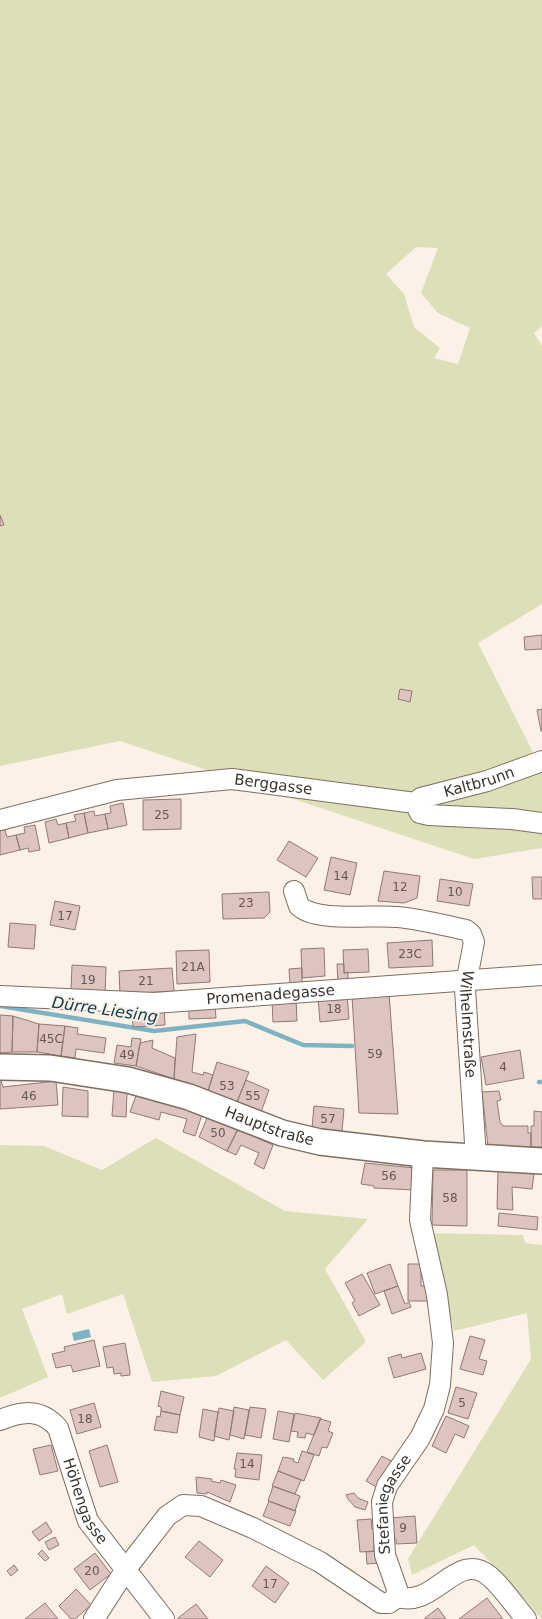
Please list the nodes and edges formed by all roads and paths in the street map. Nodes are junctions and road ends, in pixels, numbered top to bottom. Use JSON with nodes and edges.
{"nodes":[{"id":1,"x":542,"y":761,"type":"edge"},
{"id":2,"x":415,"y":804,"type":"junction"},
{"id":3,"x":0,"y":820,"type":"edge"},
{"id":4,"x":542,"y":823,"type":"edge"},
{"id":5,"x":294,"y":891,"type":"dead end"},
{"id":6,"x":542,"y":976,"type":"edge"},
{"id":7,"x":466,"y":981,"type":"junction"},
{"id":8,"x":0,"y":996,"type":"edge"},
{"id":9,"x":0,"y":1067,"type":"edge"},
{"id":10,"x":423,"y":1154,"type":"junction"},
{"id":11,"x":476,"y":1158,"type":"junction"},
{"id":12,"x":542,"y":1161,"type":"edge"},
{"id":13,"x":0,"y":1420,"type":"edge"},
{"id":14,"x":126,"y":1569,"type":"junction"},
{"id":15,"x":396,"y":1596,"type":"junction"},
{"id":16,"x":94,"y":1619,"type":"edge"},
{"id":17,"x":164,"y":1619,"type":"edge"},
{"id":18,"x":526,"y":1619,"type":"edge"}],
"edges":[{"from":1,"to":2,"type":"street","name":"Kaltbrunn"},
{"from":2,"to":3,"type":"street","name":"Berggasse"},
{"from":2,"to":4,"type":"street","name":"Berggasse"},
{"from":5,"to":7,"type":"street","name":"Wilhelmstraße"},
{"from":6,"to":7,"type":"street","name":"Promenadegasse"},
{"from":7,"to":8,"type":"street","name":"Promenadegasse"},
{"from":7,"to":11,"type":"street","name":"Wilhelmstraße"},
{"from":9,"to":10,"type":"main road","name":"Hauptstraße"},
{"from":10,"to":11,"type":"main road","name":"Hauptstraße"},
{"from":10,"to":15,"type":"street","name":"Stefaniegasse"},
{"from":11,"to":12,"type":"main road","name":"Hauptstraße"},
{"from":13,"to":14,"type":"street","name":"Höhengasse"},
{"from":14,"to":15,"type":"street"},
{"from":14,"to":16,"type":"street"},
{"from":14,"to":17,"type":"street","name":"Höhengasse"},
{"from":15,"to":18,"type":"street"}]}
